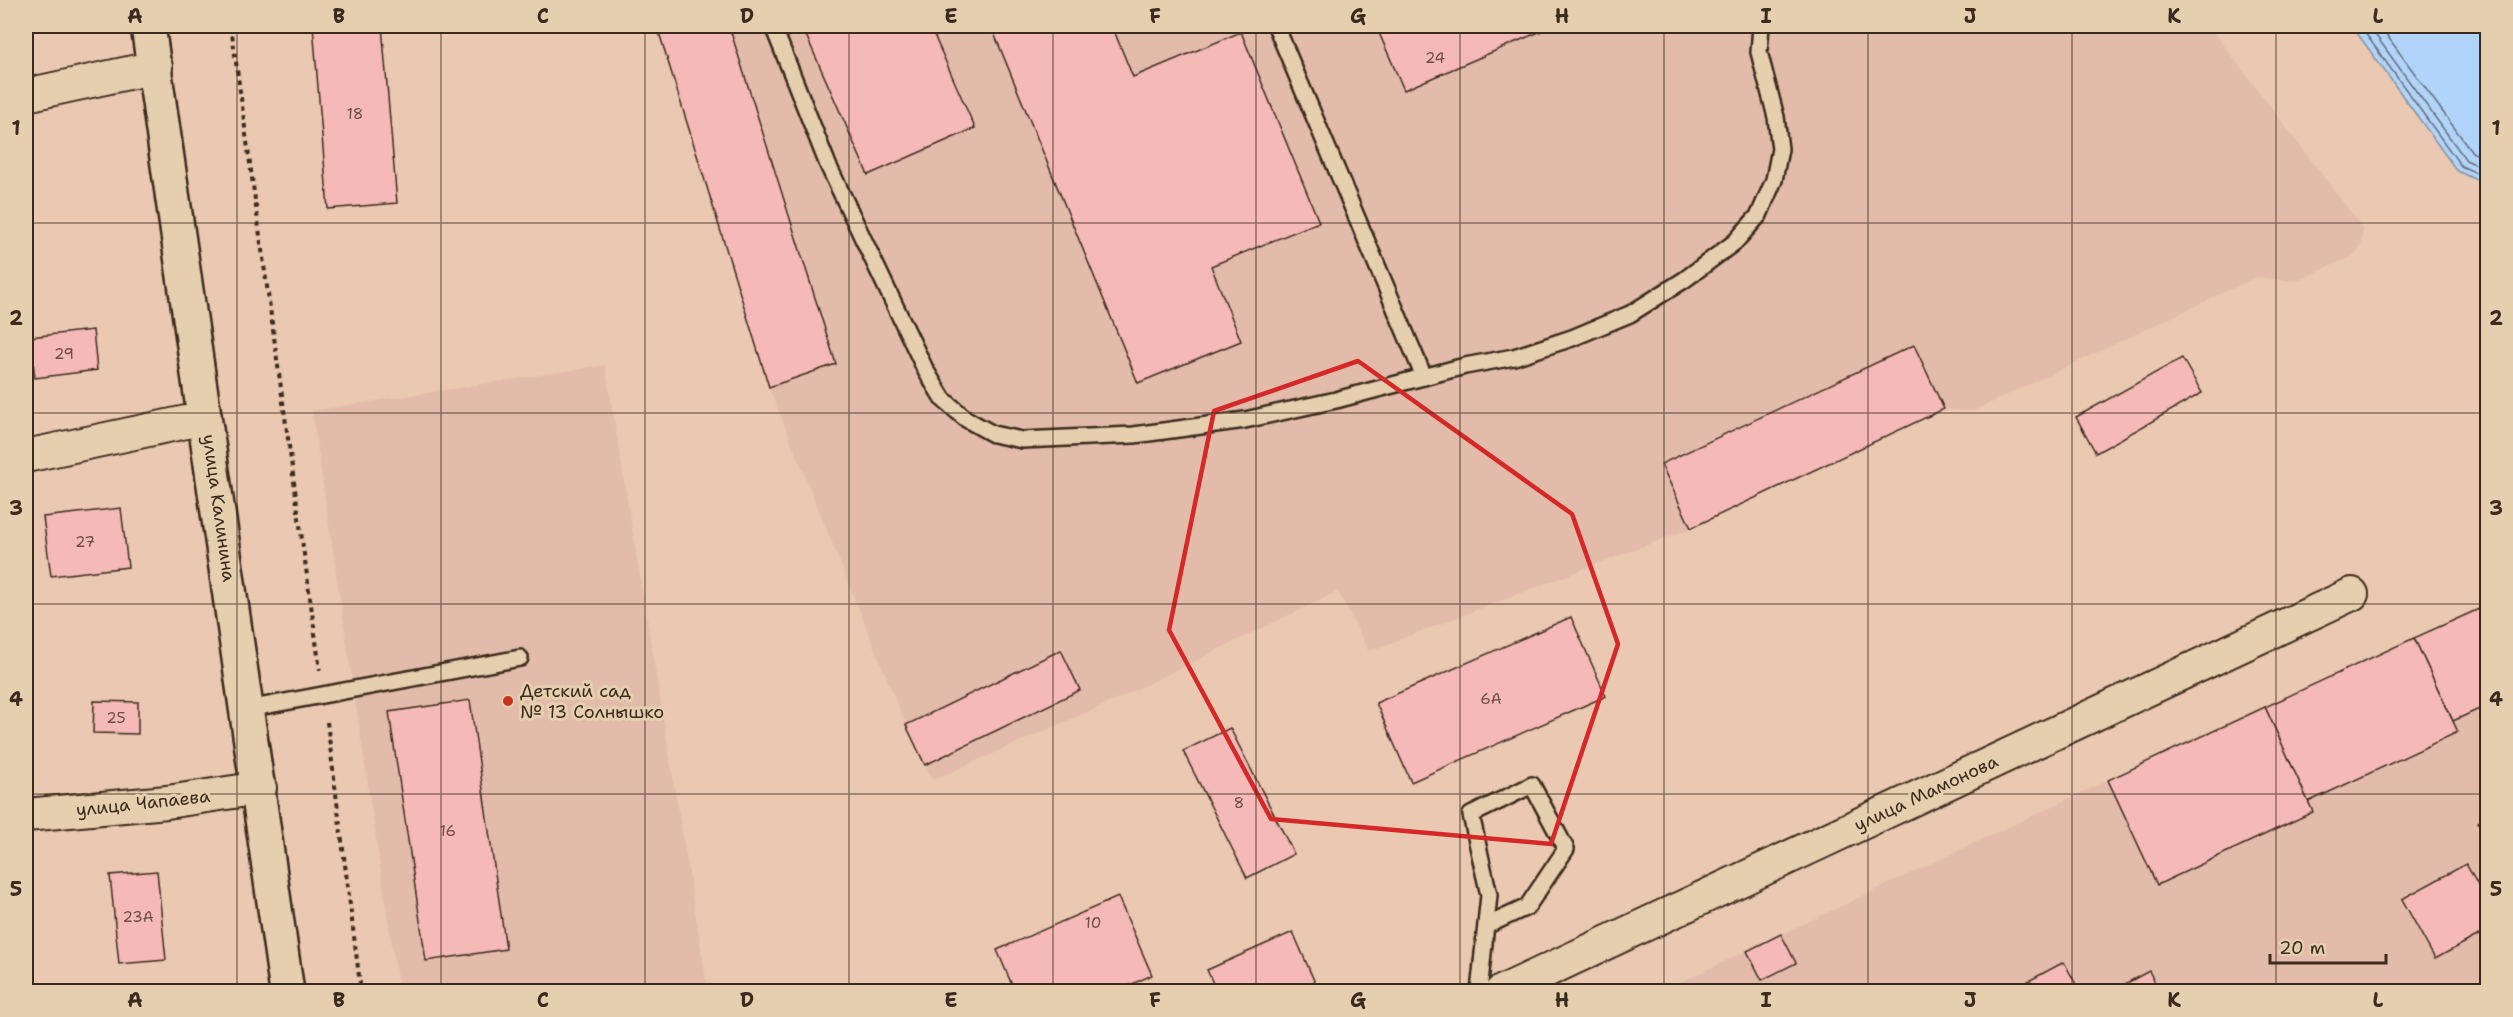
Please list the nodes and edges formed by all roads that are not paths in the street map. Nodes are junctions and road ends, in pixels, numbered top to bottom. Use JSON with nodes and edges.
{"nodes":[{"id":1,"x":148,"y":26,"type":"edge"},
{"id":2,"x":773,"y":26,"type":"edge"},
{"id":3,"x":1276,"y":26,"type":"edge"},
{"id":4,"x":1761,"y":26,"type":"edge"},
{"id":5,"x":156,"y":67,"type":"junction"},
{"id":6,"x":26,"y":95,"type":"edge"},
{"id":7,"x":1424,"y":377,"type":"junction"},
{"id":8,"x":206,"y":418,"type":"junction"},
{"id":9,"x":26,"y":456,"type":"edge"},
{"id":10,"x":2352,"y":594,"type":"dead end"},
{"id":11,"x":520,"y":658,"type":"dead end"},
{"id":12,"x":248,"y":709,"type":"junction"},
{"id":13,"x":260,"y":788,"type":"junction"},
{"id":14,"x":26,"y":814,"type":"edge"},
{"id":15,"x":1486,"y":926,"type":"junction"},
{"id":16,"x":287,"y":992,"type":"edge"},
{"id":17,"x":1479,"y":992,"type":"edge"},
{"id":18,"x":1501,"y":992,"type":"edge"}],
"edges":[{"from":1,"to":5,"type":"main road","name":"улица Калинина"},
{"from":2,"to":7,"type":"lane"},
{"from":3,"to":7,"type":"lane"},
{"from":4,"to":7,"type":"lane"},
{"from":5,"to":6,"type":"street"},
{"from":5,"to":8,"type":"main road","name":"улица Калинина"},
{"from":8,"to":9,"type":"street"},
{"from":8,"to":12,"type":"main road","name":"улица Калинина"},
{"from":10,"to":18,"type":"street","name":"улица Мамонова"},
{"from":11,"to":12,"type":"lane"},
{"from":12,"to":13,"type":"main road","name":"улица Калинина"},
{"from":13,"to":14,"type":"street","name":"улица Чапаева"},
{"from":13,"to":16,"type":"main road","name":"улица Калинина"},
{"from":15,"to":15,"type":"lane"},
{"from":15,"to":17,"type":"lane"}]}
